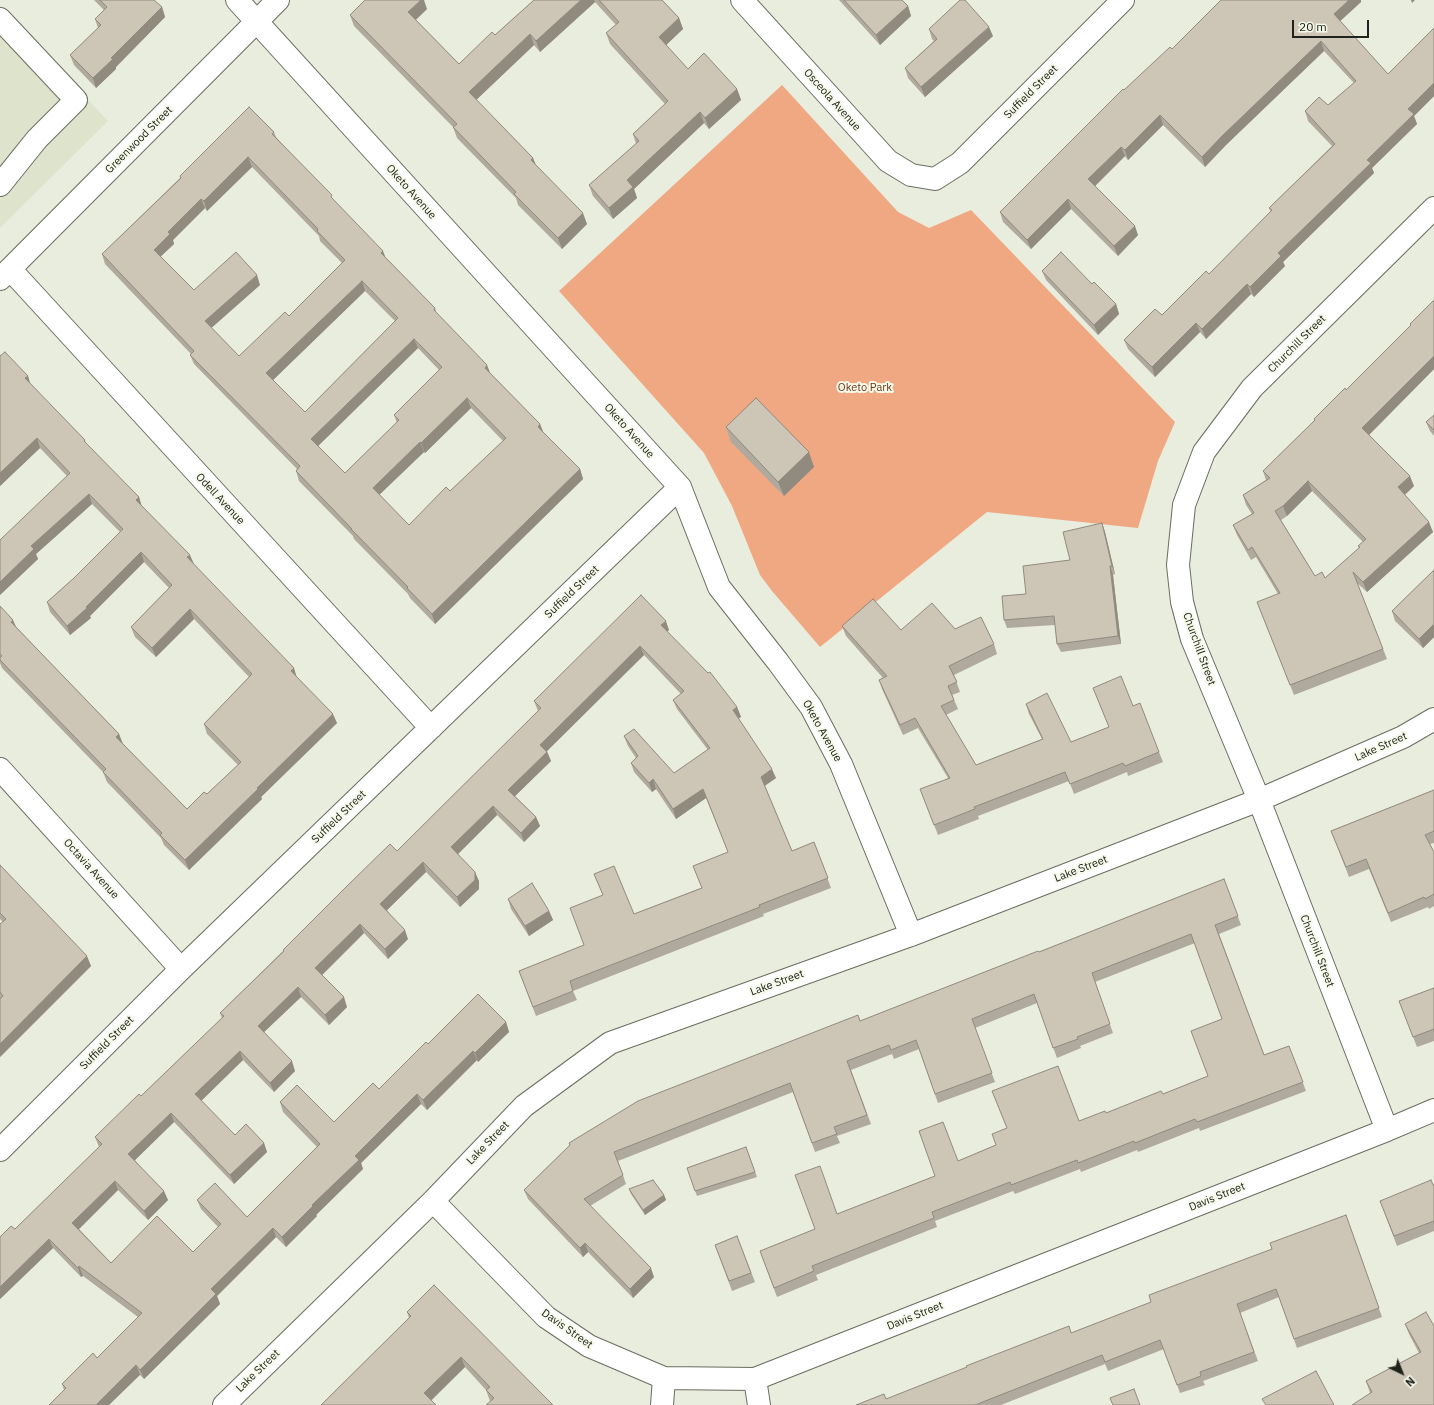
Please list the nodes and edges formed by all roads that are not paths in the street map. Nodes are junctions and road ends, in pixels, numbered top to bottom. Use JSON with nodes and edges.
{"nodes":[{"id":1,"x":237,"y":0,"type":"edge"},
{"id":2,"x":278,"y":0,"type":"edge"},
{"id":3,"x":742,"y":0,"type":"edge"},
{"id":4,"x":1123,"y":0,"type":"edge"},
{"id":5,"x":0,"y":19,"type":"edge"},
{"id":6,"x":256,"y":22,"type":"junction"},
{"id":7,"x":935,"y":179,"type":"joint"},
{"id":8,"x":0,"y":185,"type":"edge"},
{"id":9,"x":1434,"y":208,"type":"edge"},
{"id":10,"x":5,"y":274,"type":"edge"},
{"id":11,"x":680,"y":487,"type":"junction"},
{"id":12,"x":1434,"y":719,"type":"edge"},
{"id":13,"x":431,"y":728,"type":"junction"},
{"id":14,"x":0,"y":769,"type":"edge"},
{"id":15,"x":1259,"y":800,"type":"junction"},
{"id":16,"x":911,"y":935,"type":"junction"},
{"id":17,"x":181,"y":969,"type":"junction"},
{"id":18,"x":1434,"y":1110,"type":"edge"},
{"id":19,"x":1387,"y":1130,"type":"junction"},
{"id":20,"x":0,"y":1150,"type":"edge"},
{"id":21,"x":433,"y":1201,"type":"junction"},
{"id":22,"x":664,"y":1378,"type":"junction"},
{"id":23,"x":756,"y":1379,"type":"junction"},
{"id":24,"x":224,"y":1405,"type":"edge"},
{"id":25,"x":662,"y":1405,"type":"edge"},
{"id":26,"x":758,"y":1405,"type":"edge"}],
"edges":[{"from":1,"to":6,"type":"street","name":"Oketo Avenue"},
{"from":2,"to":6,"type":"street","name":"Greenwood Street"},
{"from":3,"to":7,"type":"street","name":"Osceola Avenue"},
{"from":4,"to":7,"type":"street","name":"Suffield Street"},
{"from":5,"to":8,"type":"street"},
{"from":6,"to":10,"type":"street","name":"Greenwood Street"},
{"from":6,"to":11,"type":"street","name":"Oketo Avenue"},
{"from":9,"to":15,"type":"street","name":"Churchill Street"},
{"from":10,"to":13,"type":"street","name":"Odell Avenue"},
{"from":11,"to":13,"type":"street","name":"Suffield Street"},
{"from":11,"to":16,"type":"street","name":"Oketo Avenue"},
{"from":12,"to":15,"type":"street","name":"Lake Street"},
{"from":13,"to":17,"type":"street","name":"Suffield Street"},
{"from":14,"to":17,"type":"street","name":"Octavia Avenue"},
{"from":15,"to":16,"type":"street","name":"Lake Street"},
{"from":15,"to":19,"type":"street","name":"Churchill Street"},
{"from":16,"to":21,"type":"street","name":"Lake Street"},
{"from":17,"to":20,"type":"street","name":"Suffield Street"},
{"from":18,"to":19,"type":"street","name":"Davis Street"},
{"from":19,"to":23,"type":"street","name":"Davis Street"},
{"from":21,"to":22,"type":"street","name":"Davis Street"},
{"from":21,"to":24,"type":"street","name":"Lake Street"},
{"from":22,"to":23,"type":"street","name":"Davis Street"},
{"from":22,"to":25,"type":"street"},
{"from":23,"to":26,"type":"street"}]}
